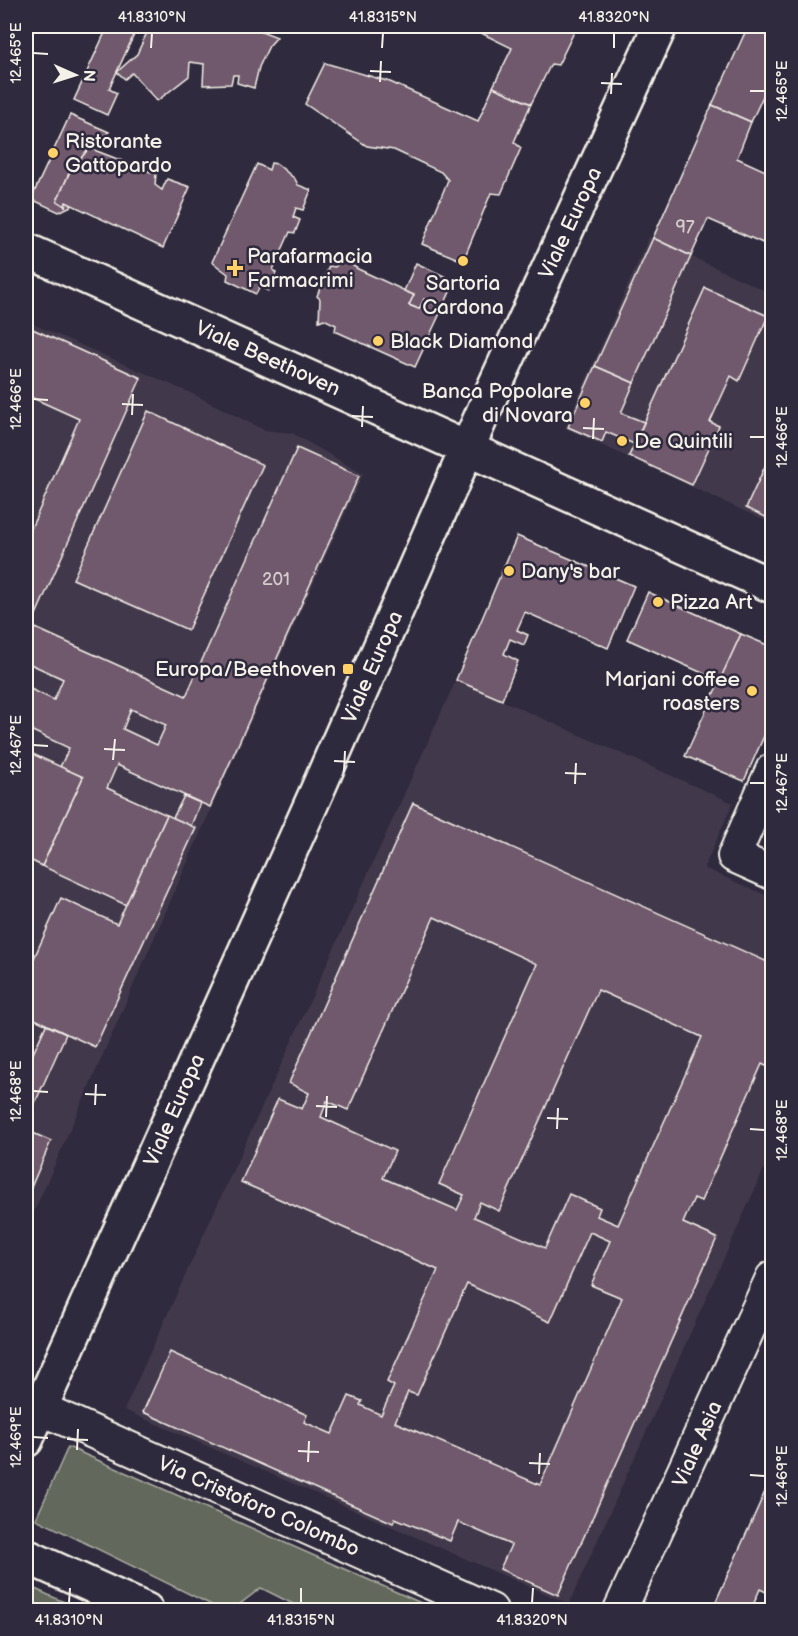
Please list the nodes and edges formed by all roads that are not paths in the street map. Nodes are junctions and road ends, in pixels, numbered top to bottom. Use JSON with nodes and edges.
{"nodes":[{"id":1,"x":660,"y":26,"type":"edge"},
{"id":2,"x":26,"y":250,"type":"edge"},
{"id":3,"x":468,"y":448,"type":"junction"},
{"id":4,"x":772,"y":586,"type":"edge"},
{"id":5,"x":772,"y":770,"type":"edge"},
{"id":6,"x":772,"y":873,"type":"edge"},
{"id":7,"x":771,"y":1287,"type":"edge"},
{"id":8,"x":33,"y":1405,"type":"edge"},
{"id":9,"x":26,"y":1440,"type":"edge"},
{"id":10,"x":26,"y":1556,"type":"edge"},
{"id":11,"x":146,"y":1611,"type":"edge"},
{"id":12,"x":491,"y":1611,"type":"edge"},
{"id":13,"x":620,"y":1611,"type":"edge"}],
"edges":[{"from":1,"to":3,"type":"street","name":"Viale Europa"},
{"from":2,"to":3,"type":"street","name":"Viale Beethoven"},
{"from":3,"to":4,"type":"street","name":"Viale Beethoven"},
{"from":3,"to":8,"type":"street","name":"Viale Europa"},
{"from":5,"to":6,"type":"street"},
{"from":7,"to":13,"type":"street","name":"Viale Asia"},
{"from":8,"to":9,"type":"street","name":"Viale Europa"},
{"from":8,"to":12,"type":"street","name":"Via Cristoforo Colombo"},
{"from":10,"to":11,"type":"street"}]}
